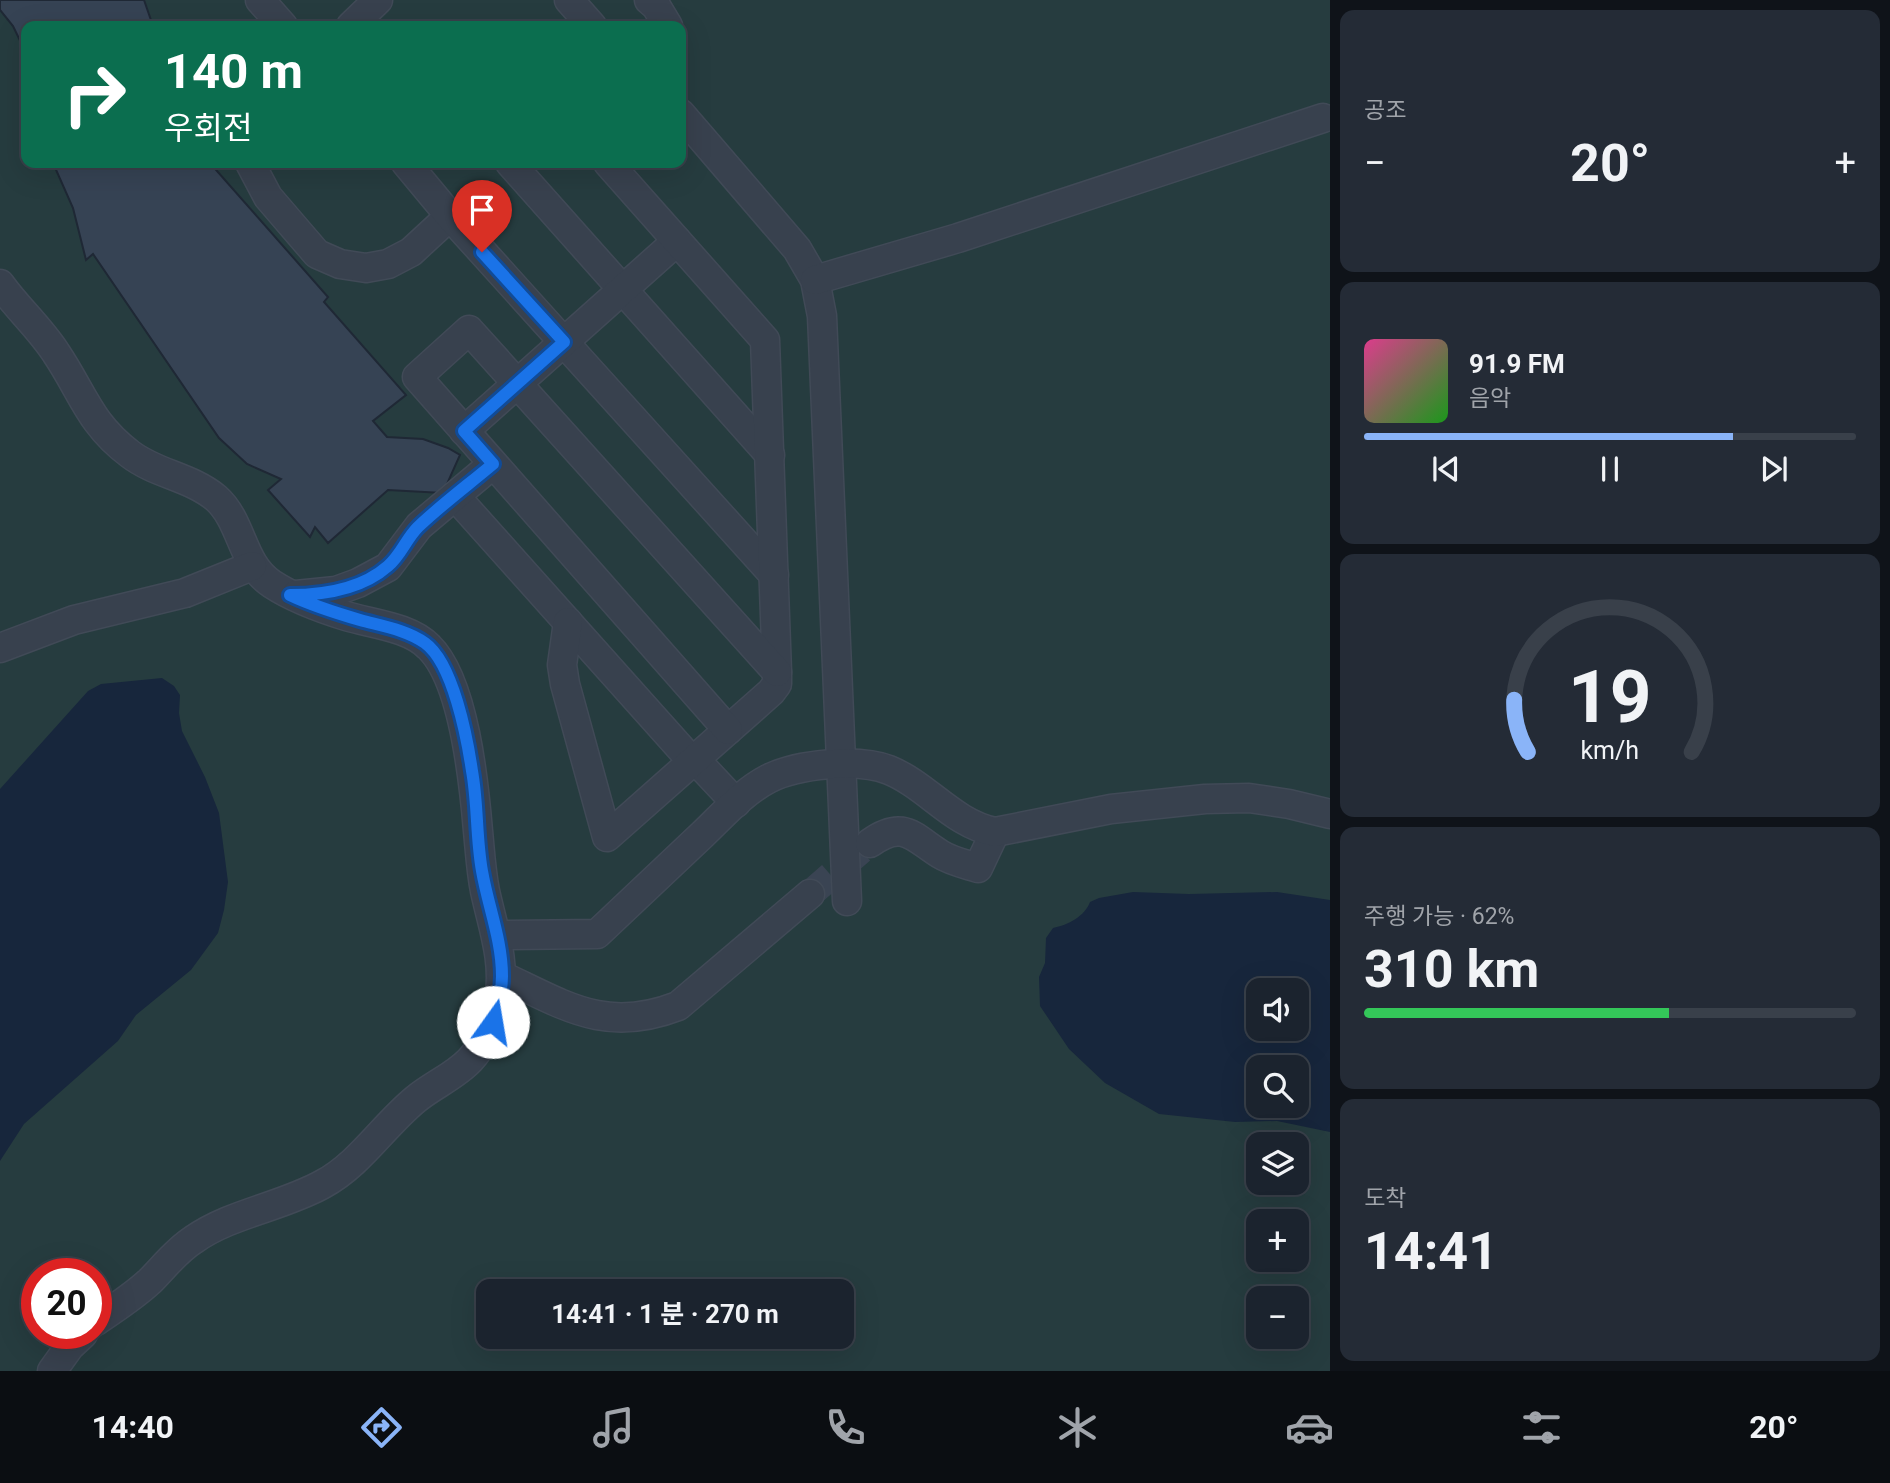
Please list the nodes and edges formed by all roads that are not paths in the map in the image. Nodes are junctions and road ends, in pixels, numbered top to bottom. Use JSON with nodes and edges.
{"nodes":[{"id":1,"x":260,"y":0,"type":"edge"},
{"id":2,"x":378,"y":0,"type":"edge"},
{"id":3,"x":569,"y":0,"type":"edge"},
{"id":4,"x":649,"y":0,"type":"edge"},
{"id":5,"x":279,"y":21,"type":"edge"},
{"id":6,"x":356,"y":21,"type":"edge"},
{"id":7,"x":588,"y":21,"type":"edge"},
{"id":8,"x":665,"y":21,"type":"edge"},
{"id":9,"x":1323,"y":118,"type":"dead end"},
{"id":10,"x":686,"y":120,"type":"edge"},
{"id":11,"x":253,"y":168,"type":"edge"},
{"id":12,"x":409,"y":168,"type":"edge"},
{"id":13,"x":514,"y":168,"type":"edge"},
{"id":14,"x":612,"y":168,"type":"edge"},
{"id":15,"x":450,"y":216,"type":"junction"},
{"id":16,"x":677,"y":241,"type":"junction"},
{"id":17,"x":815,"y":280,"type":"junction"},
{"id":18,"x":0,"y":284,"type":"edge"},
{"id":19,"x":622,"y":290,"type":"junction"},
{"id":20,"x":564,"y":342,"type":"junction"},
{"id":21,"x":517,"y":383,"type":"junction"},
{"id":22,"x":464,"y":431,"type":"junction"},
{"id":23,"x":769,"y":455,"type":"junction"},
{"id":24,"x":493,"y":464,"type":"junction"},
{"id":25,"x":455,"y":496,"type":"junction"},
{"id":26,"x":252,"y":566,"type":"junction"},
{"id":27,"x":774,"y":575,"type":"junction"},
{"id":28,"x":290,"y":595,"type":"junction"},
{"id":29,"x":568,"y":622,"type":"junction"},
{"id":30,"x":0,"y":648,"type":"edge"},
{"id":31,"x":778,"y":672,"type":"junction"},
{"id":32,"x":728,"y":730,"type":"junction"},
{"id":33,"x":694,"y":760,"type":"junction"},
{"id":34,"x":841,"y":765,"type":"junction"},
{"id":35,"x":736,"y":803,"type":"junction"},
{"id":36,"x":1330,"y":814,"type":"edge"},
{"id":37,"x":995,"y":832,"type":"junction"},
{"id":38,"x":870,"y":843,"type":"tunnel mouth"},
{"id":39,"x":810,"y":894,"type":"tunnel mouth"},
{"id":40,"x":847,"y":901,"type":"dead end"},
{"id":41,"x":498,"y":935,"type":"junction"},
{"id":42,"x":502,"y":976,"type":"junction"},
{"id":43,"x":112,"y":1309,"type":"edge"},
{"id":44,"x":68,"y":1349,"type":"edge"},
{"id":45,"x":52,"y":1371,"type":"edge"}],
"edges":[{"from":1,"to":5,"type":"lane"},
{"from":2,"to":6,"type":"lane"},
{"from":3,"to":7,"type":"lane"},
{"from":4,"to":8,"type":"lane"},
{"from":9,"to":17,"type":"lane"},
{"from":10,"to":17,"type":"lane"},
{"from":11,"to":15,"type":"lane"},
{"from":12,"to":15,"type":"lane"},
{"from":13,"to":19,"type":"lane"},
{"from":14,"to":16,"type":"lane"},
{"from":15,"to":20,"type":"lane"},
{"from":16,"to":19,"type":"lane"},
{"from":16,"to":23,"type":"lane"},
{"from":17,"to":34,"type":"lane"},
{"from":18,"to":26,"type":"lane"},
{"from":19,"to":20,"type":"lane"},
{"from":19,"to":23,"type":"lane"},
{"from":20,"to":21,"type":"lane"},
{"from":20,"to":27,"type":"lane"},
{"from":21,"to":22,"type":"lane"},
{"from":21,"to":22,"type":"lane"},
{"from":21,"to":31,"type":"lane"},
{"from":22,"to":24,"type":"lane"},
{"from":23,"to":27,"type":"lane"},
{"from":24,"to":25,"type":"lane"},
{"from":24,"to":32,"type":"lane"},
{"from":25,"to":28,"type":"lane"},
{"from":25,"to":29,"type":"lane"},
{"from":26,"to":28,"type":"lane"},
{"from":26,"to":30,"type":"lane"},
{"from":27,"to":31,"type":"lane"},
{"from":28,"to":41,"type":"lane"},
{"from":29,"to":33,"type":"lane"},
{"from":29,"to":33,"type":"lane"},
{"from":31,"to":32,"type":"lane"},
{"from":32,"to":33,"type":"lane"},
{"from":33,"to":35,"type":"lane"},
{"from":34,"to":35,"type":"lane"},
{"from":34,"to":37,"type":"lane"},
{"from":34,"to":40,"type":"lane"},
{"from":35,"to":41,"type":"lane"},
{"from":36,"to":37,"type":"lane"},
{"from":37,"to":38,"type":"lane"},
{"from":39,"to":42,"type":"lane"},
{"from":41,"to":42,"type":"lane"},
{"from":42,"to":43,"type":"lane"},
{"from":44,"to":45,"type":"lane"}]}
